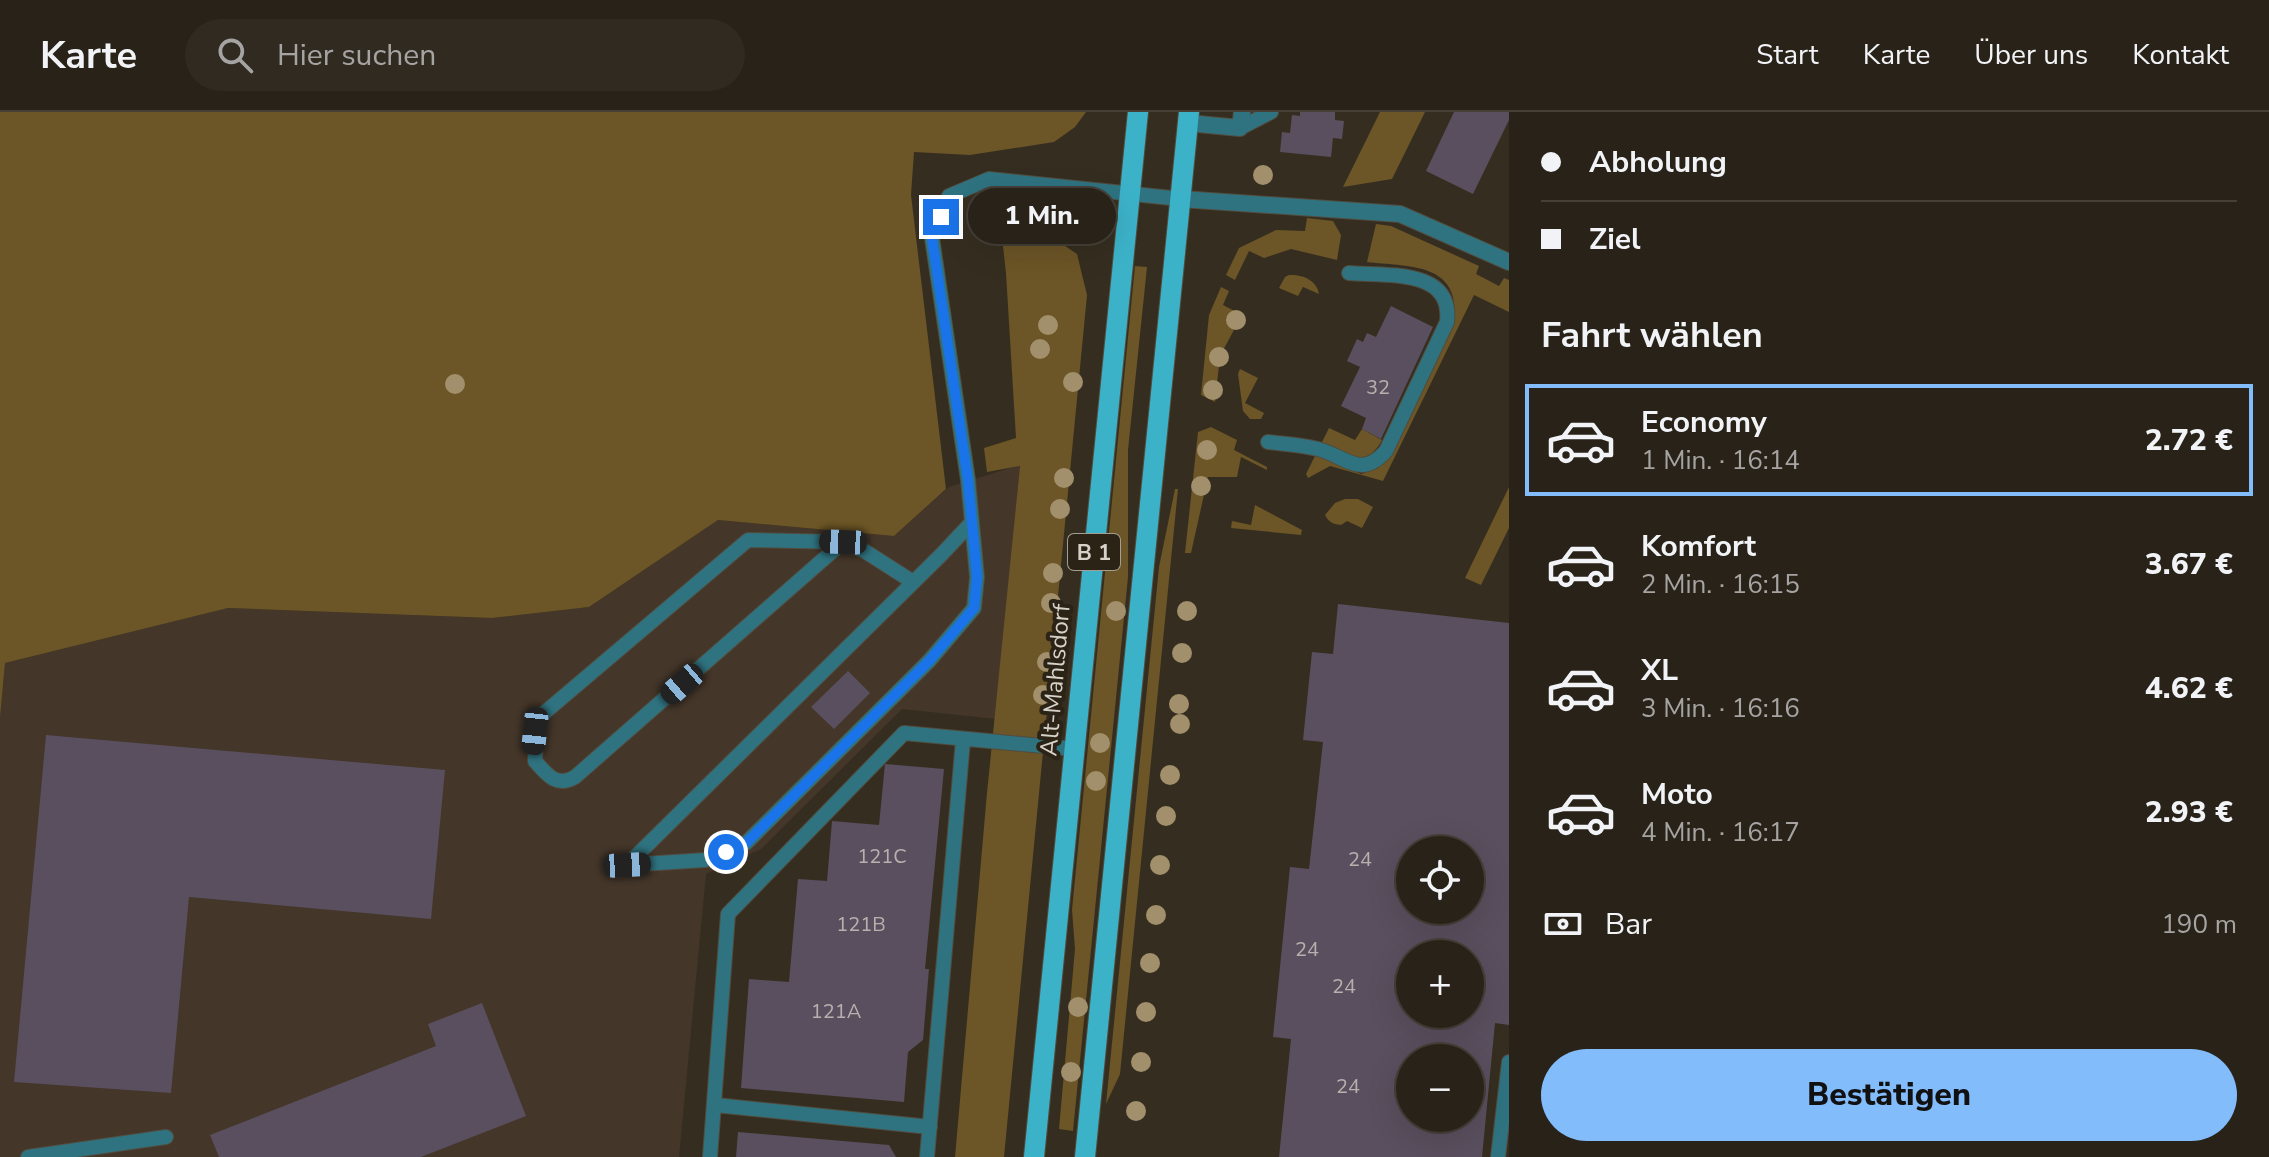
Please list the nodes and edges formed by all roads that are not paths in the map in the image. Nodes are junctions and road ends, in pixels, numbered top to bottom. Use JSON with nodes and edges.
{"nodes":[{"id":1,"x":1138,"y":112,"type":"edge"},
{"id":2,"x":1271,"y":112,"type":"edge"},
{"id":3,"x":1189,"y":118,"type":"edge"},
{"id":4,"x":1241,"y":120,"type":"edge"},
{"id":5,"x":1128,"y":195,"type":"junction"},
{"id":6,"x":1181,"y":199,"type":"junction"},
{"id":7,"x":1509,"y":262,"type":"edge"},
{"id":8,"x":1349,"y":273,"type":"dead end"},
{"id":9,"x":1268,"y":442,"type":"dead end"},
{"id":10,"x":971,"y":523,"type":"junction"},
{"id":11,"x":843,"y":542,"type":"junction"},
{"id":12,"x":913,"y":582,"type":"junction"},
{"id":13,"x":963,"y":740,"type":"junction"},
{"id":14,"x":1075,"y":749,"type":"junction"},
{"id":15,"x":1509,"y":1062,"type":"edge"},
{"id":16,"x":715,"y":1105,"type":"junction"},
{"id":17,"x":930,"y":1127,"type":"junction"},
{"id":18,"x":166,"y":1137,"type":"dead end"},
{"id":19,"x":28,"y":1157,"type":"edge"},
{"id":20,"x":710,"y":1157,"type":"edge"},
{"id":21,"x":927,"y":1157,"type":"edge"},
{"id":22,"x":1034,"y":1157,"type":"edge"},
{"id":23,"x":1085,"y":1157,"type":"edge"},
{"id":24,"x":1498,"y":1157,"type":"edge"}],
"edges":[{"from":1,"to":5,"type":"main road","name":"Alt-Mahlsdorf","number":"B 1"},
{"from":2,"to":4,"type":"lane"},
{"from":3,"to":4,"type":"street"},
{"from":3,"to":6,"type":"main road","number":"B 1"},
{"from":5,"to":6,"type":"lane"},
{"from":5,"to":10,"type":"lane"},
{"from":5,"to":14,"type":"main road","name":"Alt-Mahlsdorf","number":"B 1"},
{"from":6,"to":7,"type":"street"},
{"from":6,"to":23,"type":"main road","number":"B 1"},
{"from":8,"to":9,"type":"lane"},
{"from":10,"to":12,"type":"lane"},
{"from":10,"to":12,"type":"lane"},
{"from":11,"to":11,"type":"lane"},
{"from":11,"to":12,"type":"lane"},
{"from":13,"to":14,"type":"lane"},
{"from":13,"to":16,"type":"lane"},
{"from":13,"to":17,"type":"lane"},
{"from":14,"to":22,"type":"main road","name":"Alt-Mahlsdorf","number":"B 1"},
{"from":15,"to":24,"type":"lane"},
{"from":16,"to":17,"type":"lane"},
{"from":16,"to":20,"type":"lane"},
{"from":17,"to":21,"type":"lane"},
{"from":18,"to":19,"type":"lane"}]}
